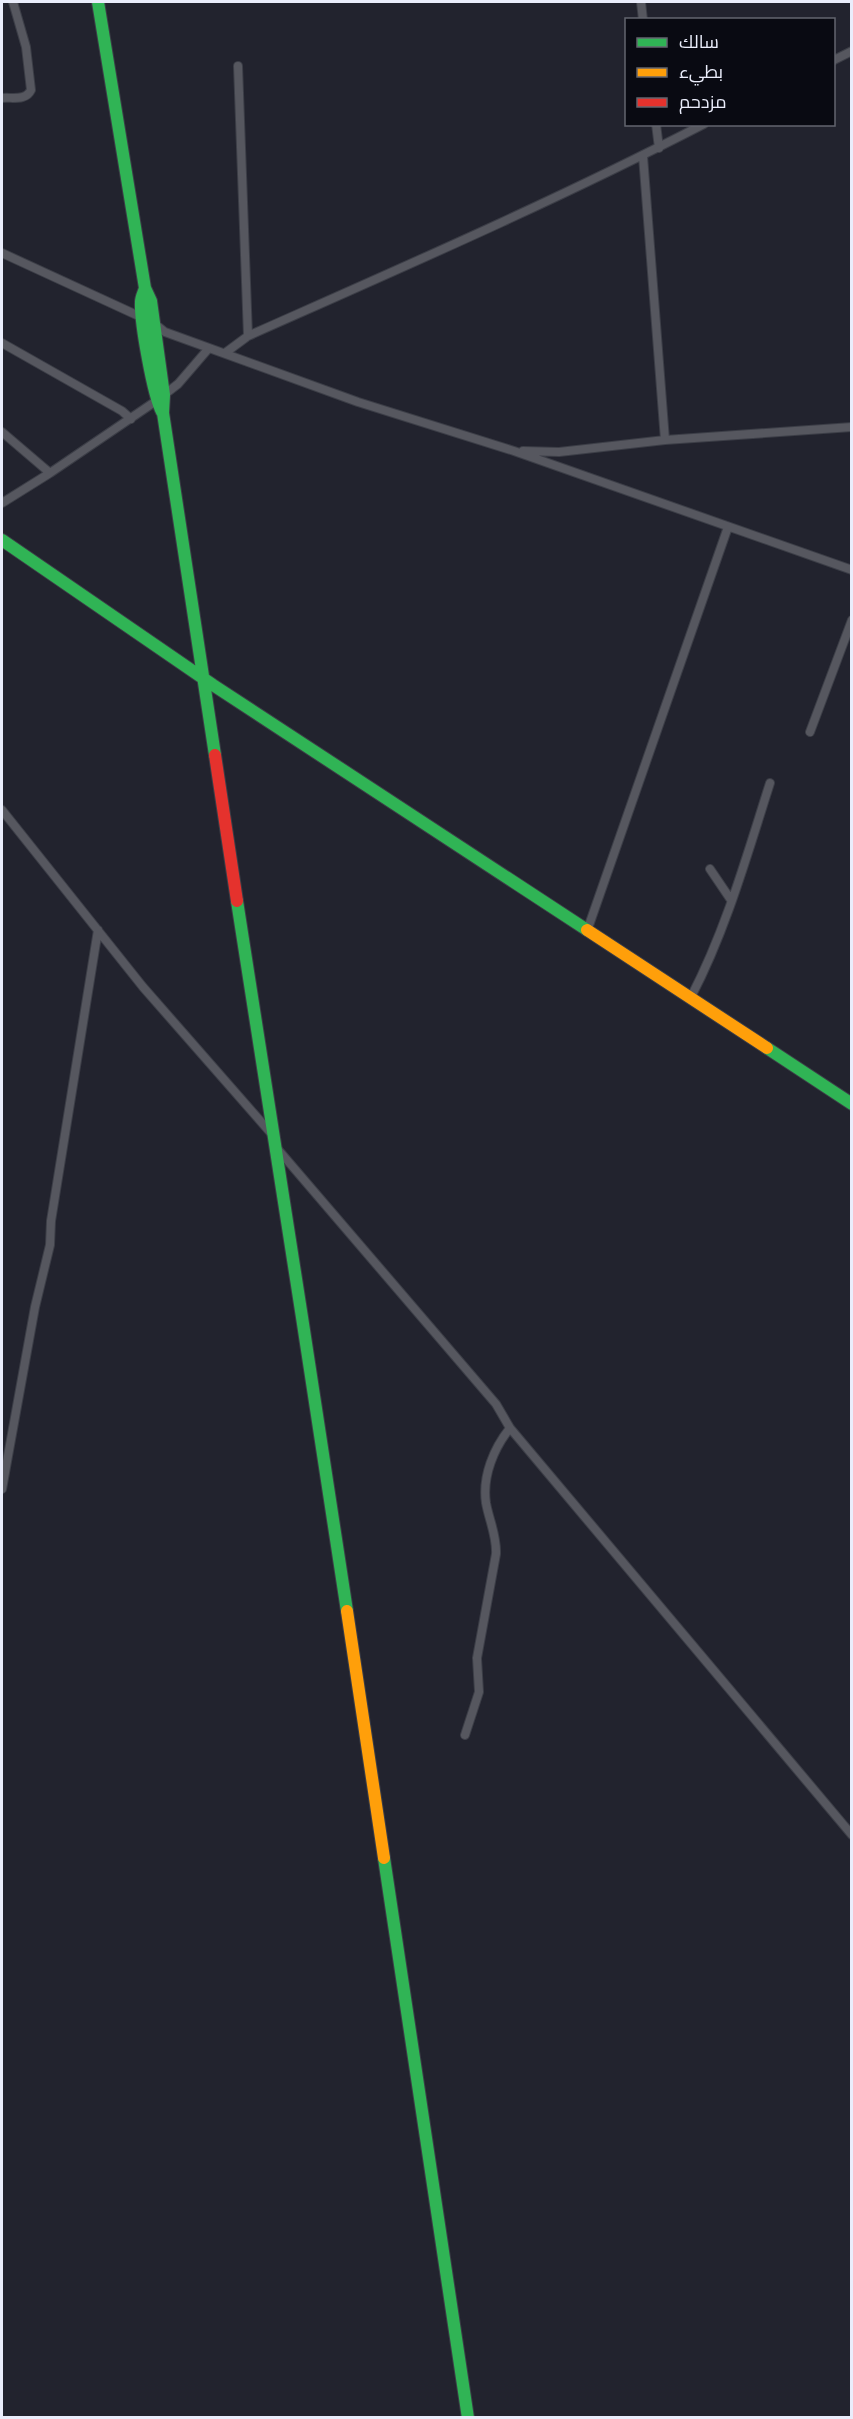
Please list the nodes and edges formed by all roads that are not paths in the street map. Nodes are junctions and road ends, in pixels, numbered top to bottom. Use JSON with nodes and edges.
{"nodes":[{"id":1,"x":13,"y":2,"type":"edge"},
{"id":2,"x":98,"y":2,"type":"edge"},
{"id":3,"x":641,"y":2,"type":"edge"},
{"id":4,"x":643,"y":18,"type":"edge"},
{"id":5,"x":852,"y":51,"type":"edge"},
{"id":6,"x":835,"y":60,"type":"edge"},
{"id":7,"x":238,"y":66,"type":"dead end"},
{"id":8,"x":2,"y":98,"type":"edge"},
{"id":9,"x":656,"y":126,"type":"edge"},
{"id":10,"x":700,"y":126,"type":"edge"},
{"id":11,"x":659,"y":148,"type":"junction"},
{"id":12,"x":643,"y":156,"type":"junction"},
{"id":13,"x":2,"y":253,"type":"edge"},
{"id":14,"x":149,"y":320,"type":"junction"},
{"id":15,"x":248,"y":336,"type":"junction"},
{"id":16,"x":156,"y":338,"type":"junction"},
{"id":17,"x":2,"y":343,"type":"edge"},
{"id":18,"x":209,"y":348,"type":"junction"},
{"id":19,"x":225,"y":353,"type":"junction"},
{"id":20,"x":160,"y":398,"type":"junction"},
{"id":21,"x":131,"y":419,"type":"junction"},
{"id":22,"x":852,"y":427,"type":"edge"},
{"id":23,"x":2,"y":432,"type":"edge"},
{"id":24,"x":665,"y":440,"type":"junction"},
{"id":25,"x":514,"y":451,"type":"junction"},
{"id":26,"x":50,"y":473,"type":"junction"},
{"id":27,"x":2,"y":503,"type":"edge"},
{"id":28,"x":728,"y":526,"type":"junction"},
{"id":29,"x":2,"y":540,"type":"edge"},
{"id":30,"x":852,"y":570,"type":"edge"},
{"id":31,"x":852,"y":620,"type":"edge"},
{"id":32,"x":203,"y":678,"type":"junction"},
{"id":33,"x":810,"y":732,"type":"dead end"},
{"id":34,"x":770,"y":783,"type":"dead end"},
{"id":35,"x":2,"y":810,"type":"edge"},
{"id":36,"x":710,"y":869,"type":"dead end"},
{"id":37,"x":731,"y":900,"type":"junction"},
{"id":38,"x":98,"y":930,"type":"junction"},
{"id":39,"x":588,"y":931,"type":"junction"},
{"id":40,"x":692,"y":997,"type":"junction"},
{"id":41,"x":852,"y":1104,"type":"edge"},
{"id":42,"x":273,"y":1140,"type":"junction"},
{"id":43,"x":510,"y":1428,"type":"junction"},
{"id":44,"x":2,"y":1489,"type":"edge"},
{"id":45,"x":465,"y":1735,"type":"dead end"},
{"id":46,"x":852,"y":1835,"type":"edge"},
{"id":47,"x":468,"y":2418,"type":"edge"}],
"edges":[{"from":1,"to":8,"type":"street"},
{"from":2,"to":14,"type":"main road"},
{"from":3,"to":4,"type":"street"},
{"from":5,"to":6,"type":"street"},
{"from":7,"to":15,"type":"street"},
{"from":9,"to":11,"type":"street"},
{"from":10,"to":11,"type":"street"},
{"from":11,"to":12,"type":"street"},
{"from":12,"to":15,"type":"street"},
{"from":12,"to":24,"type":"street"},
{"from":13,"to":14,"type":"street"},
{"from":14,"to":16,"type":"main road"},
{"from":14,"to":16,"type":"street"},
{"from":15,"to":19,"type":"street"},
{"from":16,"to":18,"type":"street"},
{"from":16,"to":20,"type":"main road"},
{"from":17,"to":21,"type":"street"},
{"from":18,"to":19,"type":"street"},
{"from":18,"to":20,"type":"street"},
{"from":19,"to":25,"type":"street"},
{"from":20,"to":21,"type":"street"},
{"from":20,"to":32,"type":"main road"},
{"from":21,"to":26,"type":"street"},
{"from":22,"to":24,"type":"street"},
{"from":23,"to":26,"type":"street"},
{"from":24,"to":25,"type":"street"},
{"from":25,"to":28,"type":"street"},
{"from":26,"to":27,"type":"street"},
{"from":28,"to":30,"type":"street"},
{"from":28,"to":39,"type":"street"},
{"from":29,"to":32,"type":"main road"},
{"from":31,"to":33,"type":"street"},
{"from":32,"to":39,"type":"main road"},
{"from":32,"to":42,"type":"main road"},
{"from":34,"to":37,"type":"street"},
{"from":35,"to":38,"type":"street"},
{"from":36,"to":37,"type":"street"},
{"from":37,"to":40,"type":"street"},
{"from":38,"to":42,"type":"street"},
{"from":38,"to":44,"type":"street"},
{"from":39,"to":40,"type":"main road"},
{"from":40,"to":41,"type":"main road"},
{"from":42,"to":43,"type":"street"},
{"from":42,"to":47,"type":"main road"},
{"from":43,"to":45,"type":"street"},
{"from":43,"to":46,"type":"street"}]}
